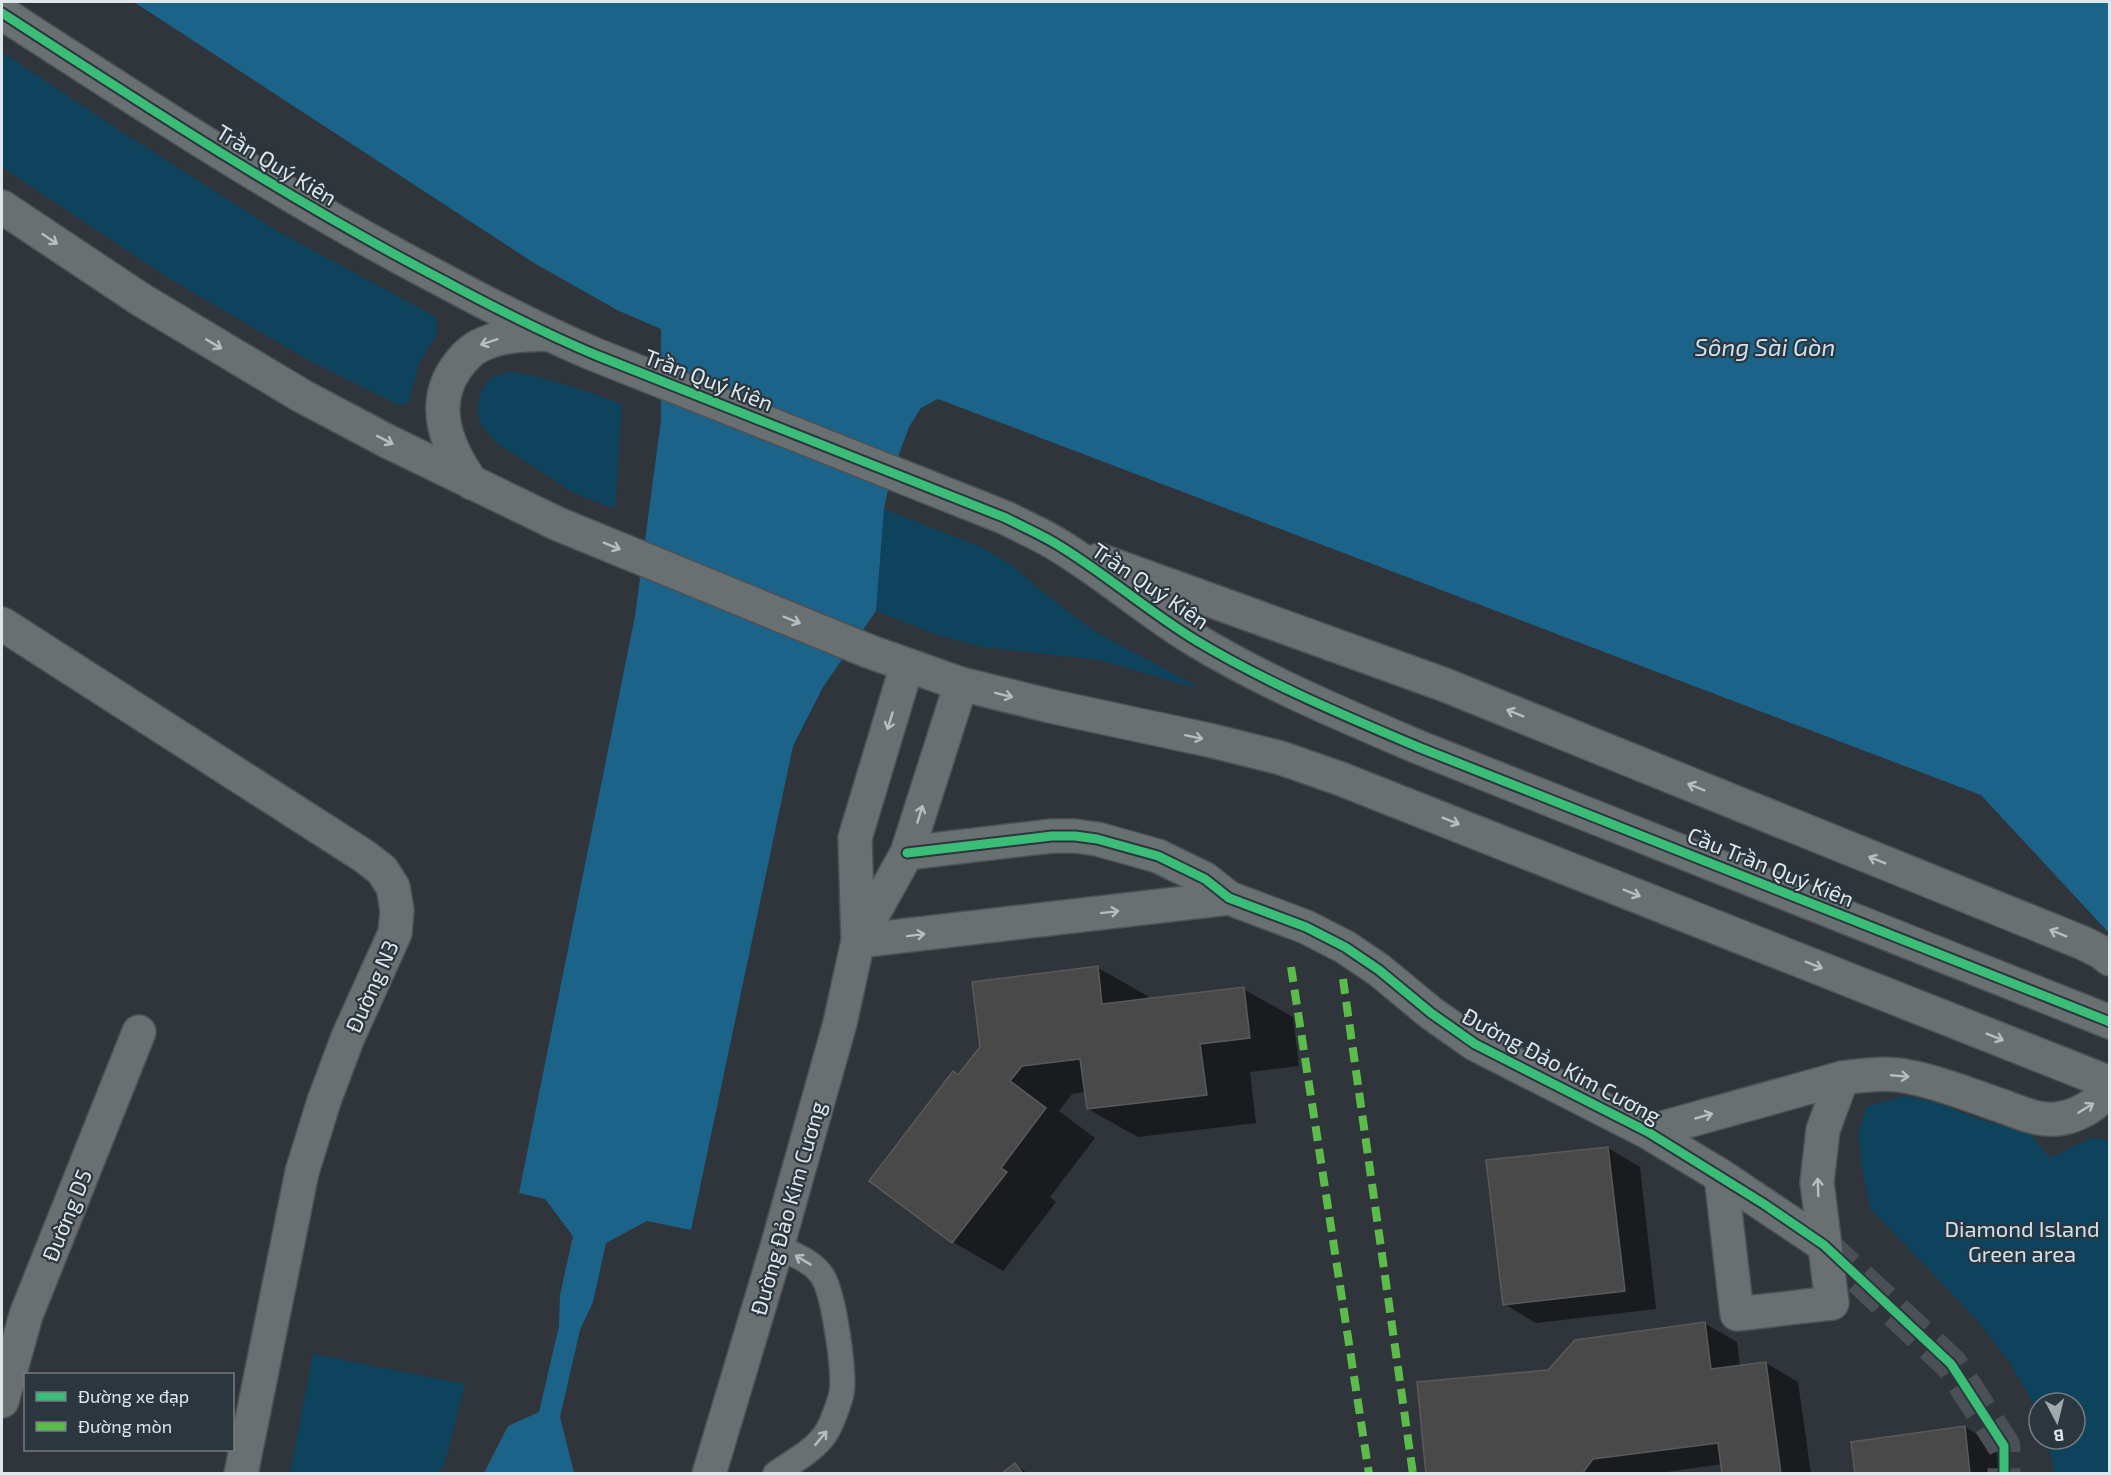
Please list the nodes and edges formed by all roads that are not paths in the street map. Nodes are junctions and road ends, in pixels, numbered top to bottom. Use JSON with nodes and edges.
{"nodes":[{"id":1,"x":2,"y":12,"type":"edge"},
{"id":2,"x":2,"y":207,"type":"edge"},
{"id":3,"x":546,"y":334,"type":"junction"},
{"id":4,"x":472,"y":483,"type":"junction"},
{"id":5,"x":1058,"y":545,"type":"junction"},
{"id":6,"x":2,"y":624,"type":"edge"},
{"id":7,"x":907,"y":665,"type":"junction"},
{"id":8,"x":961,"y":684,"type":"junction"},
{"id":9,"x":1418,"y":747,"type":"joint"},
{"id":10,"x":907,"y":854,"type":"junction"},
{"id":11,"x":1229,"y":898,"type":"junction"},
{"id":12,"x":858,"y":941,"type":"junction"},
{"id":13,"x":2109,"y":959,"type":"edge"},
{"id":14,"x":2109,"y":1022,"type":"edge"},
{"id":15,"x":138,"y":1032,"type":"dead end"},
{"id":16,"x":1842,"y":1078,"type":"junction"},
{"id":17,"x":2109,"y":1085,"type":"edge"},
{"id":18,"x":1648,"y":1132,"type":"junction"},
{"id":19,"x":1720,"y":1176,"type":"junction"},
{"id":20,"x":1824,"y":1245,"type":"junction"},
{"id":21,"x":777,"y":1247,"type":"junction"},
{"id":22,"x":2,"y":1401,"type":"edge"},
{"id":23,"x":240,"y":1473,"type":"edge"},
{"id":24,"x":709,"y":1473,"type":"edge"},
{"id":25,"x":775,"y":1473,"type":"edge"}],
"edges":[{"from":1,"to":3,"type":"street","name":"Trần Quý Kiên"},
{"from":2,"to":4,"type":"street","one_way":true},
{"from":3,"to":4,"type":"street","one_way":true},
{"from":3,"to":5,"type":"street","name":"Trần Quý Kiên"},
{"from":4,"to":7,"type":"street","one_way":true},
{"from":5,"to":9,"type":"street","name":"Trần Quý Kiên"},
{"from":13,"to":5,"type":"street","one_way":true},
{"from":6,"to":23,"type":"street","name":"Đường N3"},
{"from":7,"to":8,"type":"street"},
{"from":7,"to":12,"type":"street","name":"Đường Đảo Kim Cương","one_way":true},
{"from":10,"to":8,"type":"street","name":"Đường Đảo Kim Cương","one_way":true},
{"from":8,"to":17,"type":"street","one_way":true},
{"from":9,"to":14,"type":"street","name":"Cầu Trần Quý Kiên"},
{"from":10,"to":11,"type":"street","name":"Đường Đảo Kim Cương"},
{"from":10,"to":12,"type":"street","name":"Đường Đảo Kim Cương"},
{"from":12,"to":11,"type":"street","name":"Đường Đảo Kim Cương","one_way":true},
{"from":11,"to":18,"type":"street","name":"Đường Đảo Kim Cương"},
{"from":12,"to":21,"type":"street","name":"Đường Đảo Kim Cương"},
{"from":15,"to":22,"type":"street","name":"Đường D5"},
{"from":16,"to":17,"type":"street","one_way":true},
{"from":18,"to":16,"type":"street","one_way":true},
{"from":20,"to":16,"type":"street","one_way":true},
{"from":18,"to":19,"type":"street","name":"Đường Đảo Kim Cương"},
{"from":19,"to":20,"type":"street","name":"Đường Đảo Kim Cương"},
{"from":19,"to":20,"type":"street"},
{"from":21,"to":24,"type":"street","name":"Đường Đảo Kim Cương"},
{"from":25,"to":21,"type":"lane","one_way":true}]}
